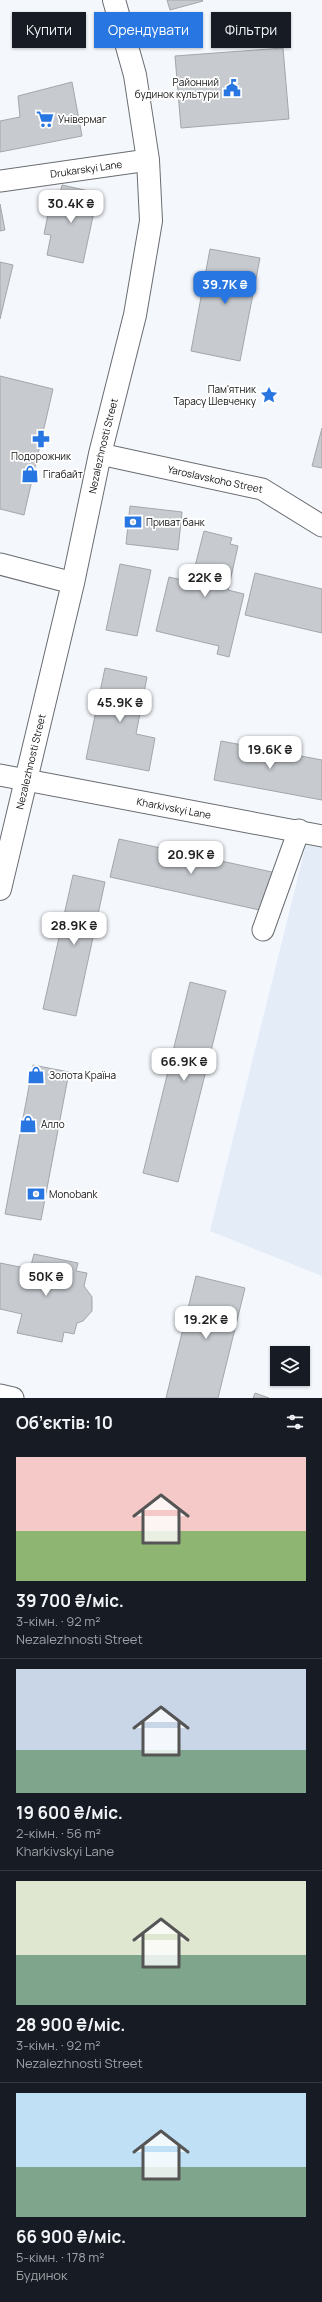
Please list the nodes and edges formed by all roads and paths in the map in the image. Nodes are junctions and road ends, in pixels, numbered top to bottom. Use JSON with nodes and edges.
{"nodes":[{"id":1,"x":114,"y":0,"type":"edge"},
{"id":2,"x":148,"y":160,"type":"junction"},
{"id":3,"x":0,"y":181,"type":"edge"},
{"id":4,"x":100,"y":454,"type":"junction"},
{"id":5,"x":322,"y":526,"type":"edge"},
{"id":6,"x":0,"y":564,"type":"edge"},
{"id":7,"x":73,"y":583,"type":"junction"},
{"id":8,"x":0,"y":775,"type":"edge"},
{"id":9,"x":25,"y":782,"type":"junction"},
{"id":10,"x":299,"y":830,"type":"junction"},
{"id":11,"x":322,"y":836,"type":"edge"},
{"id":12,"x":0,"y":889,"type":"edge"},
{"id":13,"x":263,"y":930,"type":"dead end"},
{"id":14,"x":0,"y":1395,"type":"edge"},
{"id":15,"x":13,"y":1398,"type":"edge"}],
"edges":[{"from":1,"to":2,"type":"main road","name":"Nezalezhnosti Street"},
{"from":2,"to":3,"type":"street","name":"Drukarskyi Lane"},
{"from":2,"to":4,"type":"main road","name":"Nezalezhnosti Street"},
{"from":4,"to":5,"type":"street","name":"Yaroslavskoho Street"},
{"from":4,"to":7,"type":"main road","name":"Nezalezhnosti Street"},
{"from":6,"to":7,"type":"street"},
{"from":7,"to":9,"type":"main road","name":"Nezalezhnosti Street"},
{"from":8,"to":9,"type":"street","name":"Kharkivskyi Lane"},
{"from":9,"to":10,"type":"street","name":"Kharkivskyi Lane"},
{"from":9,"to":12,"type":"main road","name":"Nezalezhnosti Street"},
{"from":10,"to":11,"type":"street","name":"Kharkivskyi Lane"},
{"from":10,"to":13,"type":"street"},
{"from":14,"to":15,"type":"street"}]}
